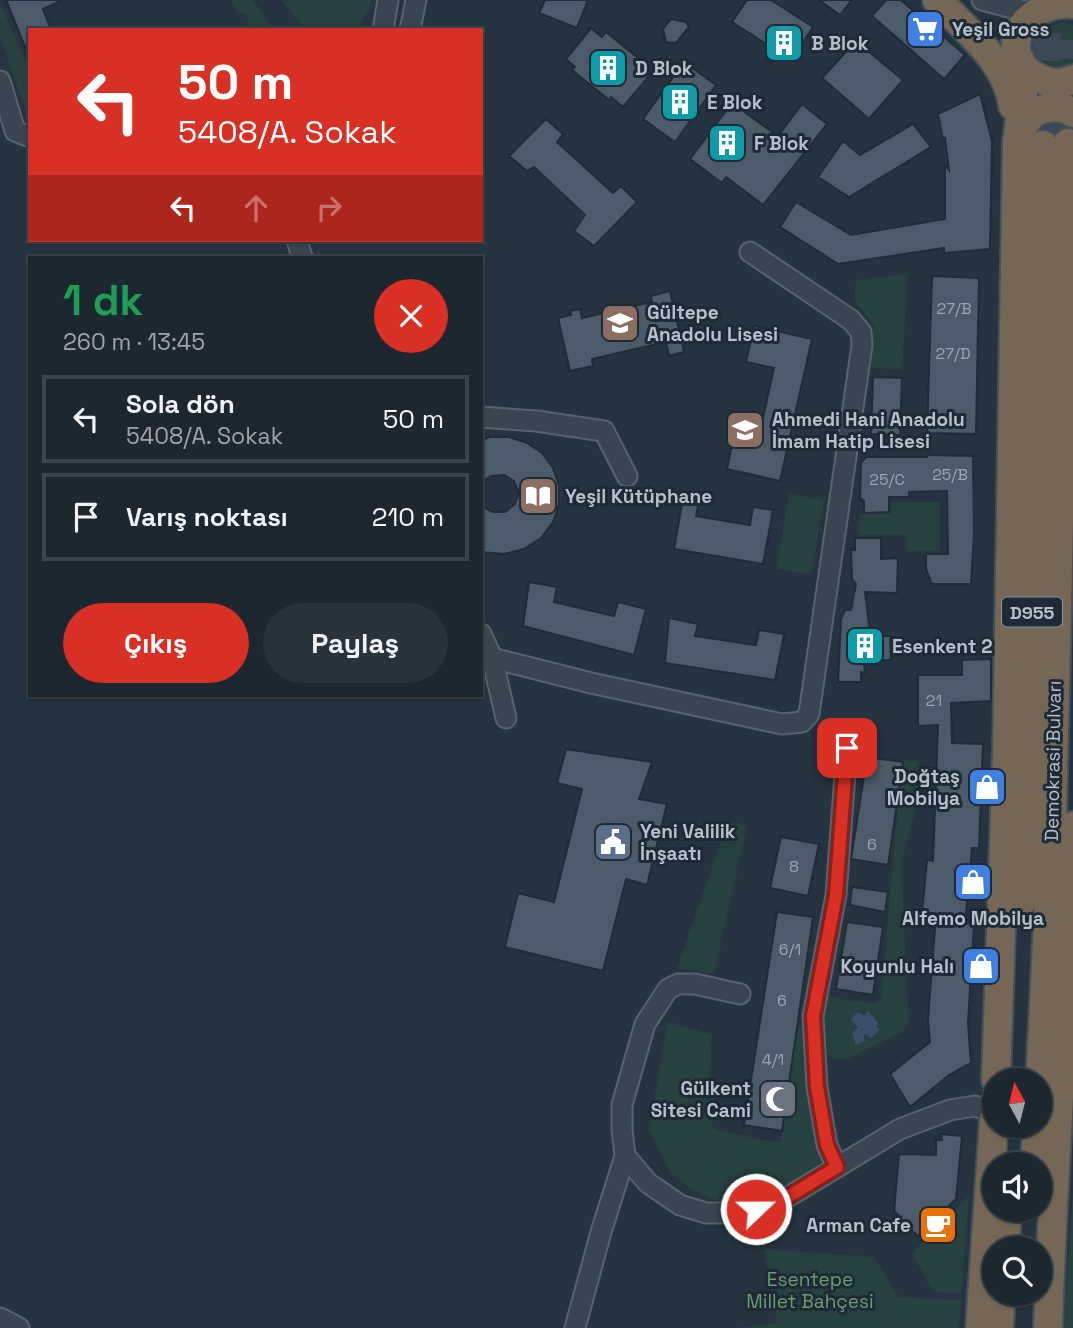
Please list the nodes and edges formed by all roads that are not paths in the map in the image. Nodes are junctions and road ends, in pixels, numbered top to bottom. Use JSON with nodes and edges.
{"nodes":[{"id":1,"x":387,"y":0,"type":"edge"},
{"id":2,"x":416,"y":0,"type":"edge"},
{"id":3,"x":939,"y":0,"type":"edge"},
{"id":4,"x":982,"y":0,"type":"edge"},
{"id":5,"x":1073,"y":4,"type":"edge"},
{"id":6,"x":1027,"y":6,"type":"edge"},
{"id":7,"x":383,"y":28,"type":"edge"},
{"id":8,"x":410,"y":28,"type":"edge"},
{"id":9,"x":1020,"y":60,"type":"junction"},
{"id":10,"x":1073,"y":79,"type":"edge"},
{"id":11,"x":0,"y":81,"type":"edge"},
{"id":12,"x":1073,"y":113,"type":"edge"},
{"id":13,"x":28,"y":136,"type":"edge"},
{"id":14,"x":1043,"y":143,"type":"junction"},
{"id":15,"x":750,"y":252,"type":"dead end"},
{"id":16,"x":483,"y":417,"type":"edge"},
{"id":17,"x":627,"y":476,"type":"dead end"},
{"id":18,"x":483,"y":638,"type":"edge"},
{"id":19,"x":492,"y":658,"type":"junction"},
{"id":20,"x":506,"y":718,"type":"dead end"},
{"id":21,"x":847,"y":748,"type":"dead end"},
{"id":22,"x":1073,"y":826,"type":"edge"},
{"id":23,"x":1070,"y":992,"type":"edge"},
{"id":24,"x":740,"y":994,"type":"dead end"},
{"id":25,"x":996,"y":1068,"type":"edge"},
{"id":26,"x":1014,"y":1068,"type":"edge"},
{"id":27,"x":1057,"y":1091,"type":"edge"},
{"id":28,"x":982,"y":1108,"type":"edge"},
{"id":29,"x":993,"y":1138,"type":"edge"},
{"id":30,"x":625,"y":1156,"type":"junction"},
{"id":31,"x":837,"y":1167,"type":"junction"},
{"id":32,"x":1001,"y":1306,"type":"edge"},
{"id":33,"x":1031,"y":1306,"type":"edge"},
{"id":34,"x":0,"y":1318,"type":"edge"},
{"id":35,"x":19,"y":1328,"type":"edge"},
{"id":36,"x":575,"y":1328,"type":"edge"},
{"id":37,"x":980,"y":1328,"type":"edge"},
{"id":38,"x":999,"y":1328,"type":"edge"},
{"id":39,"x":1031,"y":1328,"type":"edge"},
{"id":40,"x":1048,"y":1328,"type":"edge"}],
"edges":[{"from":1,"to":7,"type":"street"},
{"from":2,"to":8,"type":"street"},
{"from":3,"to":9,"type":"street"},
{"from":3,"to":14,"type":"highway"},
{"from":4,"to":6,"type":"street"},
{"from":5,"to":6,"type":"highway"},
{"from":6,"to":9,"type":"highway"},
{"from":9,"to":10,"type":"highway"},
{"from":9,"to":14,"type":"highway"},
{"from":11,"to":13,"type":"street"},
{"from":12,"to":14,"type":"highway"},
{"from":14,"to":25,"type":"highway"},
{"from":14,"to":26,"type":"highway","name":"Demokrasi Bulvarı","number":"D955"},
{"from":14,"to":27,"type":"highway","name":"Demokrasi Bulvarı","number":"D955"},
{"from":15,"to":19,"type":"street"},
{"from":16,"to":17,"type":"street"},
{"from":18,"to":19,"type":"street"},
{"from":19,"to":20,"type":"street"},
{"from":21,"to":31,"type":"street"},
{"from":22,"to":23,"type":"highway"},
{"from":23,"to":27,"type":"highway"},
{"from":24,"to":30,"type":"street"},
{"from":27,"to":40,"type":"highway"},
{"from":28,"to":31,"type":"street"},
{"from":29,"to":37,"type":"highway"},
{"from":30,"to":31,"type":"street"},
{"from":30,"to":36,"type":"street"},
{"from":32,"to":38,"type":"highway"},
{"from":33,"to":39,"type":"highway"},
{"from":34,"to":35,"type":"street"}]}
